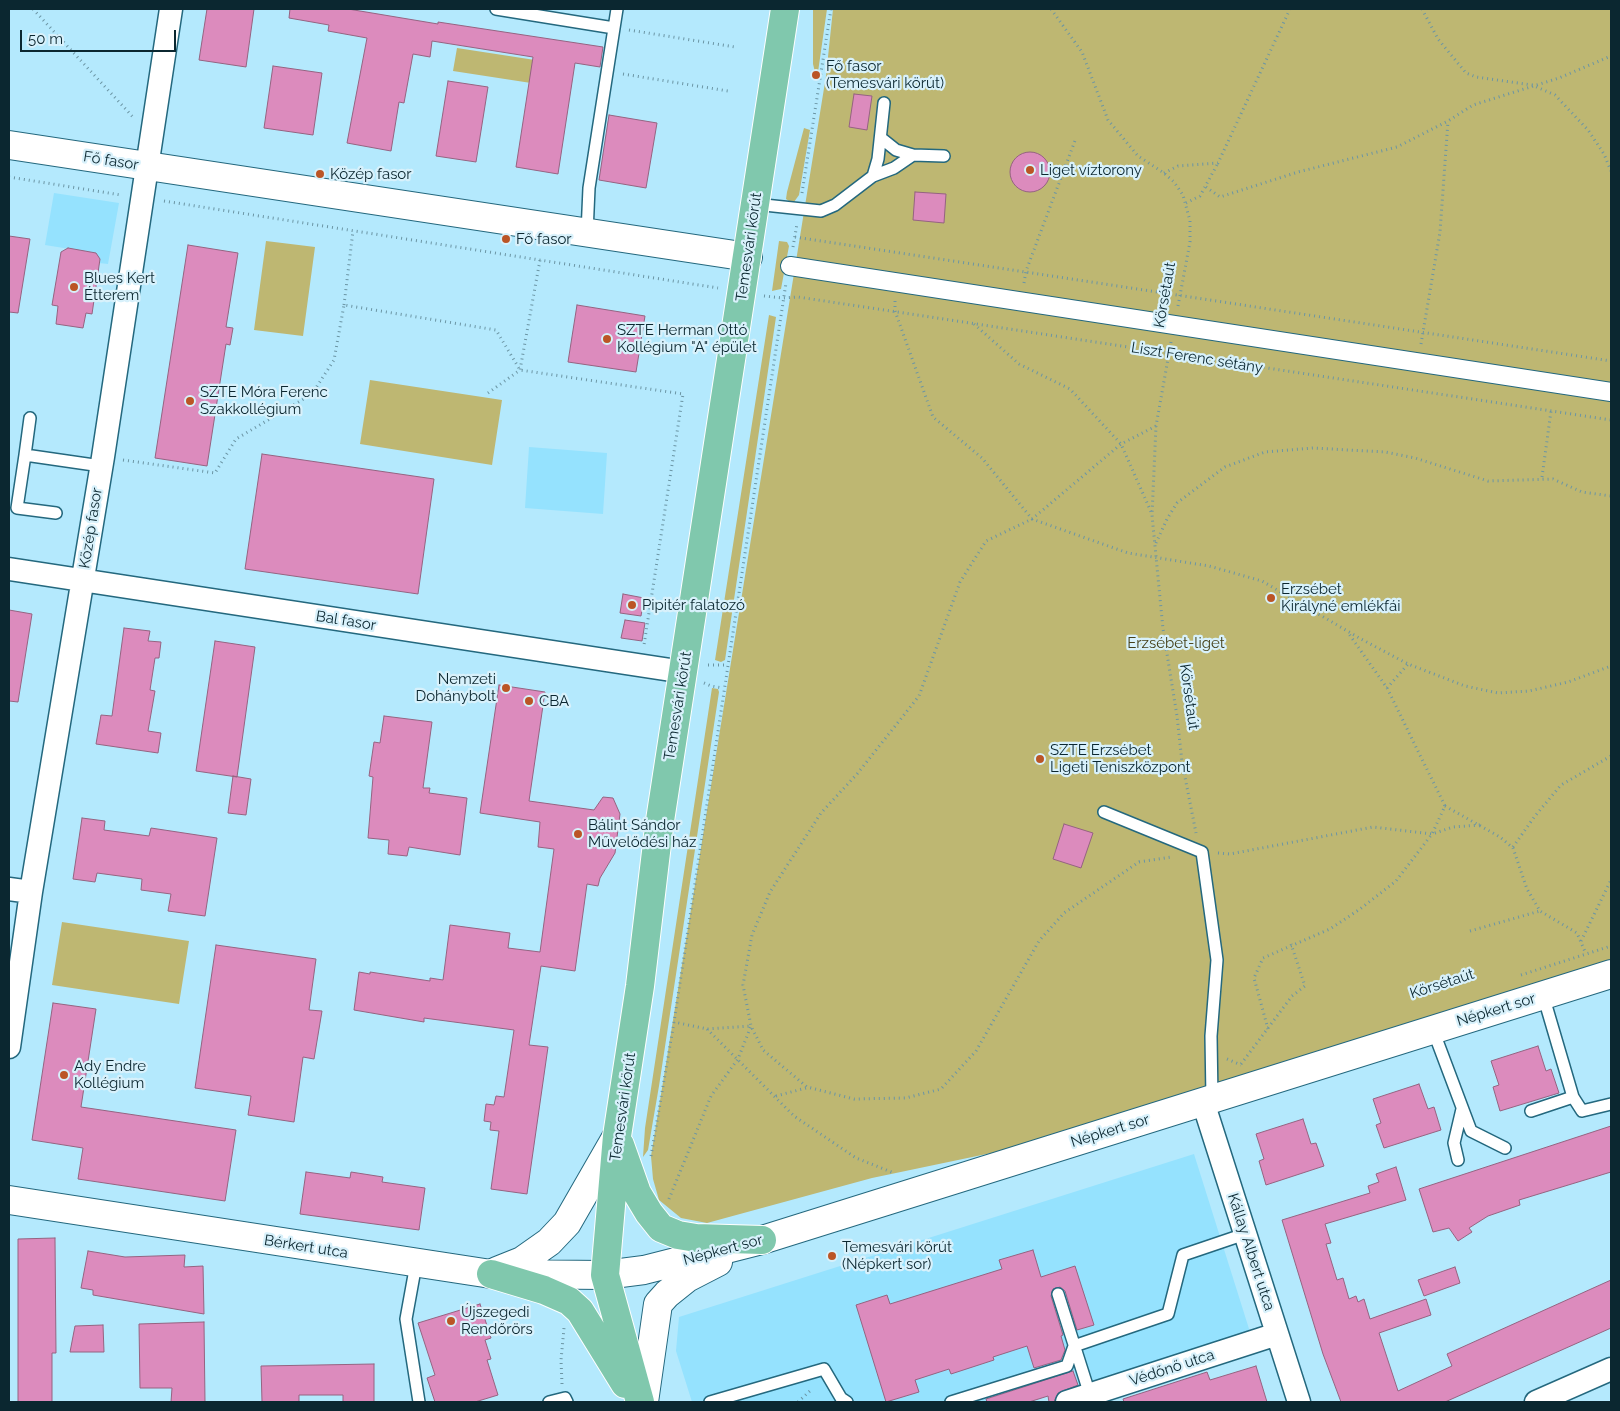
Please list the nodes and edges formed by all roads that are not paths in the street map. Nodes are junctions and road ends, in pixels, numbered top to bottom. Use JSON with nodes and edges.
{"nodes":[{"id":1,"x":171,"y":9,"type":"edge"},
{"id":2,"x":496,"y":9,"type":"edge"},
{"id":3,"x":617,"y":9,"type":"edge"},
{"id":4,"x":785,"y":9,"type":"edge"},
{"id":5,"x":614,"y":28,"type":"junction"},
{"id":6,"x":884,"y":103,"type":"dead end"},
{"id":7,"x":881,"y":138,"type":"junction"},
{"id":8,"x":9,"y":145,"type":"edge"},
{"id":9,"x":914,"y":155,"type":"junction"},
{"id":10,"x":944,"y":156,"type":"dead end"},
{"id":11,"x":147,"y":167,"type":"junction"},
{"id":12,"x":872,"y":176,"type":"junction"},
{"id":13,"x":755,"y":204,"type":"junction"},
{"id":14,"x":587,"y":233,"type":"junction"},
{"id":15,"x":748,"y":257,"type":"junction"},
{"id":16,"x":790,"y":266,"type":"dead end"},
{"id":17,"x":1611,"y":392,"type":"edge"},
{"id":18,"x":30,"y":418,"type":"dead end"},
{"id":19,"x":25,"y":455,"type":"junction"},
{"id":20,"x":102,"y":461,"type":"junction"},
{"id":21,"x":56,"y":513,"type":"dead end"},
{"id":22,"x":9,"y":569,"type":"edge"},
{"id":23,"x":82,"y":580,"type":"junction"},
{"id":24,"x":684,"y":672,"type":"junction"},
{"id":25,"x":1104,"y":812,"type":"dead end"},
{"id":26,"x":9,"y":889,"type":"edge"},
{"id":27,"x":31,"y":892,"type":"junction"},
{"id":28,"x":1611,"y":974,"type":"edge"},
{"id":29,"x":1542,"y":996,"type":"junction"},
{"id":30,"x":1433,"y":1030,"type":"junction"},
{"id":31,"x":9,"y":1047,"type":"edge"},
{"id":32,"x":1574,"y":1096,"type":"junction"},
{"id":33,"x":1207,"y":1101,"type":"junction"},
{"id":34,"x":1611,"y":1104,"type":"edge"},
{"id":35,"x":1462,"y":1108,"type":"junction"},
{"id":36,"x":1531,"y":1111,"type":"dead end"},
{"id":37,"x":617,"y":1136,"type":"junction"},
{"id":38,"x":1505,"y":1148,"type":"dead end"},
{"id":39,"x":1458,"y":1160,"type":"dead end"},
{"id":40,"x":9,"y":1200,"type":"edge"},
{"id":41,"x":1245,"y":1234,"type":"junction"},
{"id":42,"x":762,"y":1240,"type":"junction"},
{"id":43,"x":416,"y":1264,"type":"junction"},
{"id":44,"x":491,"y":1274,"type":"junction"},
{"id":45,"x":605,"y":1275,"type":"junction"},
{"id":46,"x":1058,"y":1294,"type":"dead end"},
{"id":47,"x":1277,"y":1334,"type":"junction"},
{"id":48,"x":1074,"y":1346,"type":"junction"},
{"id":49,"x":1611,"y":1369,"type":"edge"},
{"id":50,"x":1090,"y":1395,"type":"junction"},
{"id":51,"x":566,"y":1400,"type":"edge"},
{"id":52,"x":843,"y":1401,"type":"edge"},
{"id":53,"x":419,"y":1402,"type":"edge"},
{"id":54,"x":549,"y":1402,"type":"edge"},
{"id":55,"x":638,"y":1402,"type":"edge"},
{"id":56,"x":644,"y":1402,"type":"edge"},
{"id":57,"x":710,"y":1402,"type":"edge"},
{"id":58,"x":951,"y":1402,"type":"edge"},
{"id":59,"x":1067,"y":1402,"type":"edge"},
{"id":60,"x":1299,"y":1402,"type":"edge"},
{"id":61,"x":1536,"y":1402,"type":"edge"}],
"edges":[{"from":1,"to":11,"type":"street","name":"Közép fasor"},
{"from":2,"to":5,"type":"lane"},
{"from":3,"to":5,"type":"lane"},
{"from":4,"to":13,"type":"main road","name":"Temesvári körút"},
{"from":5,"to":14,"type":"lane"},
{"from":6,"to":7,"type":"lane"},
{"from":7,"to":9,"type":"lane"},
{"from":7,"to":12,"type":"lane"},
{"from":8,"to":11,"type":"street","name":"Fő fasor"},
{"from":9,"to":10,"type":"lane"},
{"from":9,"to":12,"type":"lane"},
{"from":11,"to":14,"type":"street","name":"Fő fasor"},
{"from":11,"to":20,"type":"street","name":"Közép fasor"},
{"from":12,"to":13,"type":"lane"},
{"from":13,"to":15,"type":"main road","name":"Temesvári körút"},
{"from":14,"to":15,"type":"street","name":"Fő fasor"},
{"from":15,"to":24,"type":"main road","name":"Temesvári körút"},
{"from":16,"to":17,"type":"street","name":"Liszt Ferenc sétány"},
{"from":18,"to":19,"type":"lane"},
{"from":19,"to":20,"type":"lane"},
{"from":19,"to":21,"type":"lane"},
{"from":20,"to":23,"type":"street","name":"Közép fasor"},
{"from":22,"to":23,"type":"street","name":"Bal fasor"},
{"from":23,"to":24,"type":"street","name":"Bal fasor"},
{"from":23,"to":27,"type":"street","name":"Közép fasor"},
{"from":24,"to":37,"type":"main road","name":"Temesvári körút"},
{"from":25,"to":33,"type":"lane"},
{"from":26,"to":27,"type":"street"},
{"from":27,"to":31,"type":"street","name":"Közép fasor"},
{"from":28,"to":29,"type":"street","name":"Népkert sor"},
{"from":29,"to":30,"type":"street","name":"Népkert sor"},
{"from":29,"to":32,"type":"lane"},
{"from":30,"to":33,"type":"street","name":"Népkert sor"},
{"from":30,"to":35,"type":"lane"},
{"from":32,"to":34,"type":"lane"},
{"from":32,"to":36,"type":"lane"},
{"from":33,"to":41,"type":"street","name":"Kállay Albert utca"},
{"from":33,"to":42,"type":"street","name":"Népkert sor"},
{"from":35,"to":38,"type":"lane"},
{"from":35,"to":39,"type":"lane"},
{"from":37,"to":42,"type":"main road"},
{"from":37,"to":44,"type":"street"},
{"from":37,"to":45,"type":"main road","name":"Temesvári körút"},
{"from":40,"to":43,"type":"street","name":"Bérkert utca"},
{"from":41,"to":47,"type":"street","name":"Kállay Albert utca"},
{"from":41,"to":48,"type":"lane"},
{"from":42,"to":45,"type":"street","name":"Népkert sor"},
{"from":42,"to":56,"type":"street"},
{"from":43,"to":44,"type":"street","name":"Bérkert utca"},
{"from":43,"to":53,"type":"lane"},
{"from":44,"to":45,"type":"street","name":"Bérkert utca"},
{"from":44,"to":55,"type":"main road"},
{"from":45,"to":55,"type":"main road","name":"Temesvári körút"},
{"from":46,"to":48,"type":"lane"},
{"from":47,"to":50,"type":"street","name":"Védőnő utca"},
{"from":47,"to":60,"type":"street","name":"Kállay Albert utca"},
{"from":48,"to":50,"type":"lane"},
{"from":48,"to":58,"type":"lane"},
{"from":49,"to":61,"type":"street"},
{"from":50,"to":59,"type":"street","name":"Védőnő utca"},
{"from":51,"to":54,"type":"lane"},
{"from":52,"to":57,"type":"lane"}]}
